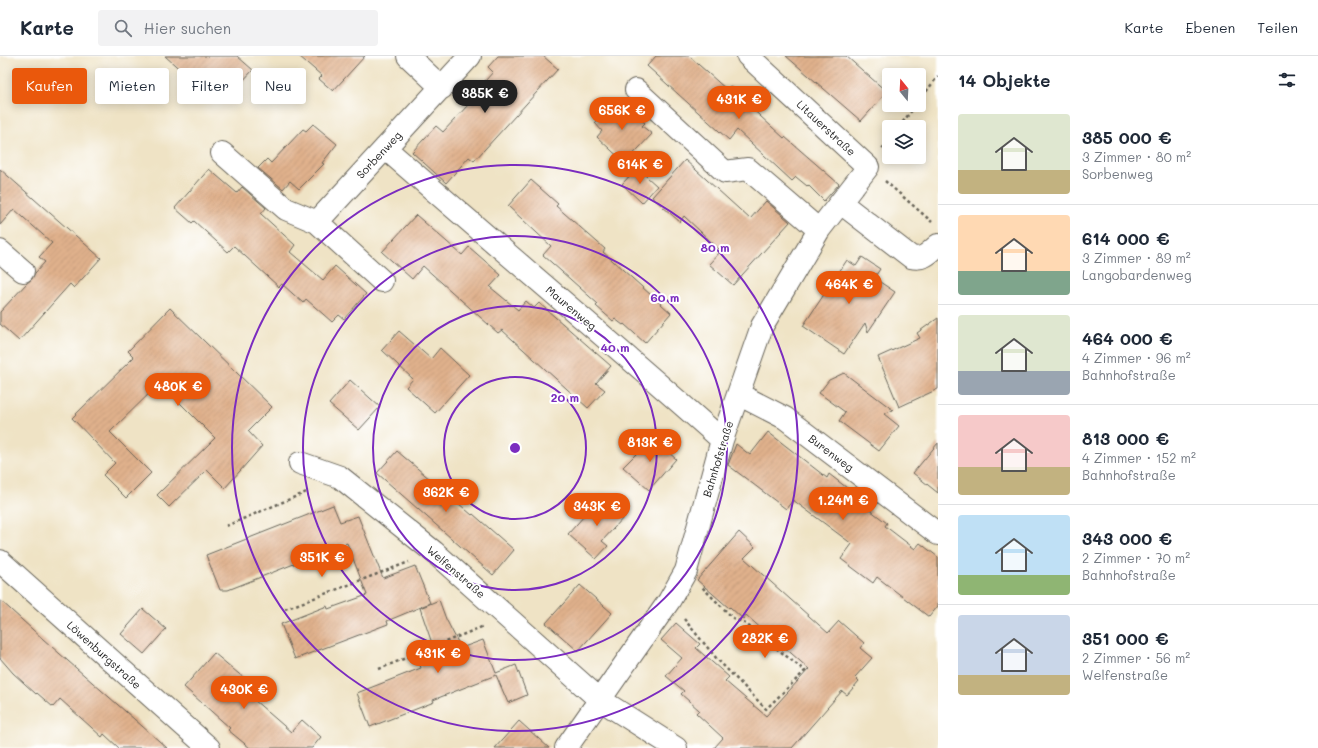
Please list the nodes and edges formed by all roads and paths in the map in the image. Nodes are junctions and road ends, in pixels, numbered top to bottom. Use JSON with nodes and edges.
{"nodes":[{"id":1,"x":408,"y":56,"type":"edge"},
{"id":2,"x":470,"y":56,"type":"edge"},
{"id":3,"x":748,"y":56,"type":"edge"},
{"id":4,"x":938,"y":76,"type":"edge"},
{"id":5,"x":442,"y":88,"type":"junction"},
{"id":6,"x":636,"y":90,"type":"dead end"},
{"id":7,"x":926,"y":92,"type":"edge"},
{"id":8,"x":911,"y":112,"type":"edge"},
{"id":9,"x":904,"y":120,"type":"edge"},
{"id":10,"x":385,"y":148,"type":"junction"},
{"id":11,"x":222,"y":153,"type":"dead end"},
{"id":12,"x":868,"y":167,"type":"junction"},
{"id":13,"x":841,"y":203,"type":"junction"},
{"id":14,"x":317,"y":222,"type":"junction"},
{"id":15,"x":932,"y":222,"type":"dead end"},
{"id":16,"x":819,"y":230,"type":"junction"},
{"id":17,"x":938,"y":245,"type":"edge"},
{"id":18,"x":0,"y":250,"type":"edge"},
{"id":19,"x":23,"y":271,"type":"dead end"},
{"id":20,"x":382,"y":281,"type":"dead end"},
{"id":21,"x":738,"y":394,"type":"junction"},
{"id":22,"x":722,"y":440,"type":"junction"},
{"id":23,"x":300,"y":463,"type":"dead end"},
{"id":24,"x":340,"y":477,"type":"junction"},
{"id":25,"x":226,"y":526,"type":"dead end"},
{"id":26,"x":938,"y":534,"type":"edge"},
{"id":27,"x":434,"y":552,"type":"junction"},
{"id":28,"x":0,"y":561,"type":"edge"},
{"id":29,"x":686,"y":571,"type":"junction"},
{"id":30,"x":668,"y":601,"type":"junction"},
{"id":31,"x":285,"y":609,"type":"dead end"},
{"id":32,"x":506,"y":617,"type":"junction"},
{"id":33,"x":379,"y":669,"type":"dead end"},
{"id":34,"x":599,"y":699,"type":"junction"},
{"id":35,"x":209,"y":748,"type":"edge"},
{"id":36,"x":566,"y":748,"type":"edge"},
{"id":37,"x":676,"y":748,"type":"edge"}],
"edges":[{"from":1,"to":5,"type":"street"},
{"from":2,"to":5,"type":"street","name":"Sorbenweg"},
{"from":3,"to":12,"type":"street","name":"Litauerstraße"},
{"from":4,"to":7,"type":"path"},
{"from":5,"to":10,"type":"street","name":"Sorbenweg"},
{"from":6,"to":16,"type":"street"},
{"from":8,"to":9,"type":"path"},
{"from":10,"to":14,"type":"street","name":"Sorbenweg"},
{"from":10,"to":22,"type":"street","name":"Maurenweg"},
{"from":11,"to":14,"type":"street"},
{"from":12,"to":13,"type":"street","name":"Bahnhofstraße"},
{"from":12,"to":15,"type":"path"},
{"from":13,"to":16,"type":"street","name":"Bahnhofstraße"},
{"from":13,"to":17,"type":"street"},
{"from":14,"to":20,"type":"street"},
{"from":16,"to":21,"type":"street","name":"Bahnhofstraße"},
{"from":18,"to":19,"type":"street"},
{"from":21,"to":22,"type":"street","name":"Bahnhofstraße"},
{"from":21,"to":26,"type":"street","name":"Burenweg"},
{"from":22,"to":29,"type":"street","name":"Bahnhofstraße"},
{"from":23,"to":24,"type":"street","name":"Welfenstraße"},
{"from":24,"to":25,"type":"path"},
{"from":24,"to":27,"type":"street","name":"Welfenstraße"},
{"from":27,"to":31,"type":"path"},
{"from":27,"to":32,"type":"street","name":"Welfenstraße"},
{"from":28,"to":35,"type":"street","name":"Löwenburgstraße"},
{"from":29,"to":30,"type":"street","name":"Bahnhofstraße"},
{"from":29,"to":30,"type":"path"},
{"from":30,"to":34,"type":"street","name":"Bahnhofstraße"},
{"from":32,"to":33,"type":"path"},
{"from":32,"to":34,"type":"street","name":"Welfenstraße"},
{"from":34,"to":36,"type":"street","name":"Bahnhofstraße"},
{"from":34,"to":37,"type":"street","name":"Welfenstraße"}]}
